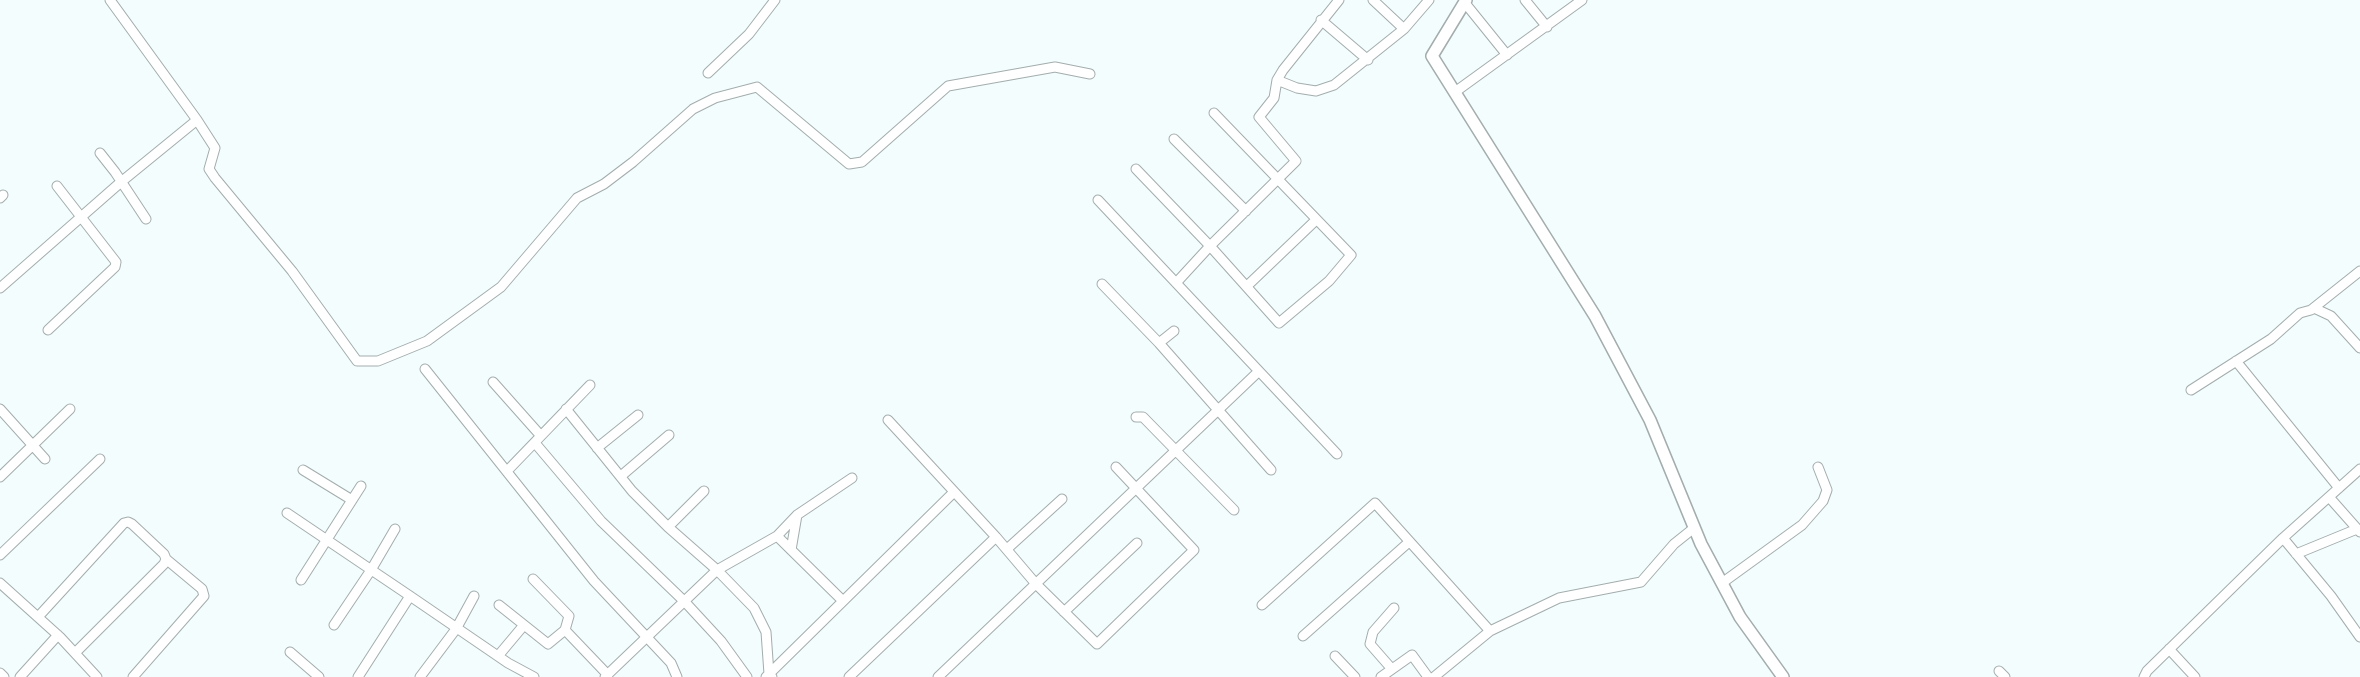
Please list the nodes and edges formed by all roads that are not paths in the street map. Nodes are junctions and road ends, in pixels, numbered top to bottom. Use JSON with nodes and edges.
{"nodes":[{"id":1,"x":110,"y":0,"type":"edge"},
{"id":2,"x":775,"y":0,"type":"edge"},
{"id":3,"x":1339,"y":0,"type":"edge"},
{"id":4,"x":1373,"y":0,"type":"edge"},
{"id":5,"x":1429,"y":0,"type":"edge"},
{"id":6,"x":1525,"y":0,"type":"edge"},
{"id":7,"x":1582,"y":0,"type":"edge"},
{"id":8,"x":1466,"y":1,"type":"edge"},
{"id":9,"x":1321,"y":20,"type":"junction"},
{"id":10,"x":1546,"y":27,"type":"junction"},
{"id":11,"x":1404,"y":29,"type":"junction"},
{"id":12,"x":1507,"y":55,"type":"junction"},
{"id":13,"x":1368,"y":60,"type":"junction"},
{"id":14,"x":708,"y":74,"type":"dead end"},
{"id":15,"x":1090,"y":74,"type":"dead end"},
{"id":16,"x":1277,"y":80,"type":"junction"},
{"id":17,"x":1454,"y":92,"type":"junction"},
{"id":18,"x":1214,"y":113,"type":"dead end"},
{"id":19,"x":197,"y":120,"type":"junction"},
{"id":20,"x":1174,"y":139,"type":"dead end"},
{"id":21,"x":100,"y":153,"type":"dead end"},
{"id":22,"x":1136,"y":169,"type":"dead end"},
{"id":23,"x":1277,"y":180,"type":"junction"},
{"id":24,"x":121,"y":182,"type":"junction"},
{"id":25,"x":57,"y":186,"type":"dead end"},
{"id":26,"x":1098,"y":200,"type":"dead end"},
{"id":27,"x":1246,"y":212,"type":"junction"},
{"id":28,"x":80,"y":218,"type":"junction"},
{"id":29,"x":146,"y":219,"type":"dead end"},
{"id":30,"x":1316,"y":220,"type":"junction"},
{"id":31,"x":1210,"y":246,"type":"junction"},
{"id":32,"x":2360,"y":271,"type":"edge"},
{"id":33,"x":1176,"y":283,"type":"junction"},
{"id":34,"x":1102,"y":284,"type":"dead end"},
{"id":35,"x":1247,"y":286,"type":"junction"},
{"id":36,"x":0,"y":288,"type":"edge"},
{"id":37,"x":2314,"y":308,"type":"junction"},
{"id":38,"x":48,"y":330,"type":"dead end"},
{"id":39,"x":1174,"y":331,"type":"dead end"},
{"id":40,"x":1159,"y":343,"type":"junction"},
{"id":41,"x":2360,"y":348,"type":"edge"},
{"id":42,"x":2236,"y":361,"type":"junction"},
{"id":43,"x":426,"y":369,"type":"dead end"},
{"id":44,"x":1258,"y":372,"type":"junction"},
{"id":45,"x":493,"y":382,"type":"dead end"},
{"id":46,"x":590,"y":385,"type":"dead end"},
{"id":47,"x":2191,"y":390,"type":"dead end"},
{"id":48,"x":70,"y":409,"type":"dead end"},
{"id":49,"x":566,"y":409,"type":"junction"},
{"id":50,"x":0,"y":410,"type":"edge"},
{"id":51,"x":1218,"y":410,"type":"junction"},
{"id":52,"x":638,"y":415,"type":"dead end"},
{"id":53,"x":1136,"y":417,"type":"dead end"},
{"id":54,"x":888,"y":420,"type":"dead end"},
{"id":55,"x":669,"y":435,"type":"dead end"},
{"id":56,"x":538,"y":439,"type":"junction"},
{"id":57,"x":32,"y":445,"type":"junction"},
{"id":58,"x":597,"y":448,"type":"junction"},
{"id":59,"x":1175,"y":451,"type":"junction"},
{"id":60,"x":1337,"y":454,"type":"dead end"},
{"id":61,"x":45,"y":459,"type":"dead end"},
{"id":62,"x":100,"y":459,"type":"dead end"},
{"id":63,"x":1116,"y":467,"type":"dead end"},
{"id":64,"x":1818,"y":467,"type":"dead end"},
{"id":65,"x":2360,"y":469,"type":"edge"},
{"id":66,"x":303,"y":470,"type":"dead end"},
{"id":67,"x":1271,"y":470,"type":"dead end"},
{"id":68,"x":507,"y":471,"type":"junction"},
{"id":69,"x":621,"y":476,"type":"junction"},
{"id":70,"x":0,"y":477,"type":"edge"},
{"id":71,"x":852,"y":478,"type":"dead end"},
{"id":72,"x":361,"y":486,"type":"dead end"},
{"id":73,"x":1136,"y":488,"type":"junction"},
{"id":74,"x":2339,"y":488,"type":"junction"},
{"id":75,"x":704,"y":490,"type":"dead end"},
{"id":76,"x":954,"y":492,"type":"junction"},
{"id":77,"x":2329,"y":497,"type":"junction"},
{"id":78,"x":1062,"y":499,"type":"dead end"},
{"id":79,"x":352,"y":500,"type":"junction"},
{"id":80,"x":1234,"y":510,"type":"dead end"},
{"id":81,"x":287,"y":514,"type":"dead end"},
{"id":82,"x":797,"y":515,"type":"junction"},
{"id":83,"x":668,"y":527,"type":"junction"},
{"id":84,"x":1694,"y":528,"type":"junction"},
{"id":85,"x":395,"y":529,"type":"dead end"},
{"id":86,"x":2359,"y":531,"type":"edge"},
{"id":87,"x":776,"y":536,"type":"junction"},
{"id":88,"x":996,"y":537,"type":"junction"},
{"id":89,"x":2283,"y":538,"type":"junction"},
{"id":90,"x":327,"y":540,"type":"junction"},
{"id":91,"x":1409,"y":542,"type":"junction"},
{"id":92,"x":1137,"y":543,"type":"dead end"},
{"id":93,"x":1007,"y":549,"type":"junction"},
{"id":94,"x":791,"y":550,"type":"junction"},
{"id":95,"x":2296,"y":554,"type":"junction"},
{"id":96,"x":0,"y":555,"type":"edge"},
{"id":97,"x":166,"y":559,"type":"junction"},
{"id":98,"x":371,"y":570,"type":"junction"},
{"id":99,"x":717,"y":570,"type":"junction"},
{"id":100,"x":533,"y":578,"type":"dead end"},
{"id":101,"x":301,"y":580,"type":"dead end"},
{"id":102,"x":0,"y":583,"type":"edge"},
{"id":103,"x":1722,"y":583,"type":"junction"},
{"id":104,"x":1036,"y":584,"type":"junction"},
{"id":105,"x":410,"y":596,"type":"junction"},
{"id":106,"x":474,"y":596,"type":"dead end"},
{"id":107,"x":843,"y":601,"type":"junction"},
{"id":108,"x":685,"y":602,"type":"junction"},
{"id":109,"x":499,"y":605,"type":"dead end"},
{"id":110,"x":1262,"y":605,"type":"dead end"},
{"id":111,"x":1394,"y":608,"type":"dead end"},
{"id":112,"x":1064,"y":612,"type":"junction"},
{"id":113,"x":38,"y":617,"type":"junction"},
{"id":114,"x":524,"y":625,"type":"junction"},
{"id":115,"x":334,"y":626,"type":"dead end"},
{"id":116,"x":456,"y":629,"type":"junction"},
{"id":117,"x":565,"y":630,"type":"junction"},
{"id":118,"x":1490,"y":631,"type":"junction"},
{"id":119,"x":58,"y":635,"type":"junction"},
{"id":120,"x":647,"y":636,"type":"junction"},
{"id":121,"x":1303,"y":636,"type":"dead end"},
{"id":122,"x":2360,"y":637,"type":"edge"},
{"id":123,"x":2169,"y":649,"type":"junction"},
{"id":124,"x":290,"y":652,"type":"dead end"},
{"id":125,"x":75,"y":653,"type":"junction"},
{"id":126,"x":498,"y":656,"type":"junction"},
{"id":127,"x":1335,"y":656,"type":"dead end"},
{"id":128,"x":1391,"y":668,"type":"junction"},
{"id":129,"x":0,"y":673,"type":"edge"},
{"id":130,"x":606,"y":676,"type":"edge"},
{"id":131,"x":769,"y":676,"type":"edge"},
{"id":132,"x":4,"y":677,"type":"edge"},
{"id":133,"x":20,"y":677,"type":"edge"},
{"id":134,"x":97,"y":677,"type":"edge"},
{"id":135,"x":133,"y":677,"type":"edge"},
{"id":136,"x":319,"y":677,"type":"edge"},
{"id":137,"x":358,"y":677,"type":"edge"},
{"id":138,"x":420,"y":677,"type":"edge"},
{"id":139,"x":534,"y":677,"type":"edge"},
{"id":140,"x":677,"y":677,"type":"edge"},
{"id":141,"x":747,"y":677,"type":"edge"},
{"id":142,"x":849,"y":677,"type":"edge"},
{"id":143,"x":938,"y":677,"type":"edge"},
{"id":144,"x":1355,"y":677,"type":"edge"},
{"id":145,"x":1380,"y":677,"type":"edge"},
{"id":146,"x":1428,"y":677,"type":"edge"},
{"id":147,"x":1434,"y":677,"type":"edge"},
{"id":148,"x":1783,"y":677,"type":"edge"},
{"id":149,"x":2144,"y":677,"type":"edge"},
{"id":150,"x":2195,"y":677,"type":"edge"}],
"edges":[{"from":1,"to":19,"type":"street"},
{"from":2,"to":14,"type":"street"},
{"from":3,"to":9,"type":"street"},
{"from":4,"to":11,"type":"street"},
{"from":5,"to":11,"type":"street"},
{"from":6,"to":10,"type":"street"},
{"from":7,"to":10,"type":"street"},
{"from":8,"to":12,"type":"street"},
{"from":8,"to":17,"type":"street"},
{"from":9,"to":13,"type":"street"},
{"from":9,"to":16,"type":"street"},
{"from":10,"to":12,"type":"street"},
{"from":11,"to":13,"type":"street"},
{"from":12,"to":17,"type":"street"},
{"from":13,"to":16,"type":"street"},
{"from":15,"to":19,"type":"street"},
{"from":16,"to":23,"type":"street"},
{"from":17,"to":84,"type":"street"},
{"from":18,"to":23,"type":"street"},
{"from":19,"to":24,"type":"street"},
{"from":20,"to":27,"type":"street"},
{"from":21,"to":24,"type":"street"},
{"from":22,"to":31,"type":"street"},
{"from":23,"to":27,"type":"street"},
{"from":23,"to":30,"type":"street"},
{"from":24,"to":28,"type":"street"},
{"from":24,"to":29,"type":"street"},
{"from":25,"to":28,"type":"street"},
{"from":26,"to":33,"type":"street"},
{"from":27,"to":31,"type":"street"},
{"from":28,"to":36,"type":"street"},
{"from":28,"to":38,"type":"street"},
{"from":30,"to":35,"type":"street"},
{"from":30,"to":35,"type":"street"},
{"from":31,"to":33,"type":"street"},
{"from":31,"to":35,"type":"street"},
{"from":32,"to":37,"type":"street"},
{"from":33,"to":44,"type":"street"},
{"from":34,"to":40,"type":"street"},
{"from":37,"to":41,"type":"street"},
{"from":37,"to":42,"type":"street"},
{"from":39,"to":40,"type":"street"},
{"from":40,"to":51,"type":"street"},
{"from":42,"to":47,"type":"street"},
{"from":42,"to":74,"type":"street"},
{"from":43,"to":68,"type":"street"},
{"from":44,"to":51,"type":"street"},
{"from":44,"to":60,"type":"street"},
{"from":45,"to":56,"type":"street"},
{"from":46,"to":49,"type":"street"},
{"from":48,"to":57,"type":"street"},
{"from":49,"to":56,"type":"street"},
{"from":49,"to":58,"type":"street"},
{"from":50,"to":57,"type":"street"},
{"from":51,"to":59,"type":"street"},
{"from":51,"to":67,"type":"street"},
{"from":52,"to":58,"type":"street"},
{"from":53,"to":59,"type":"street"},
{"from":54,"to":76,"type":"street"},
{"from":55,"to":69,"type":"street"},
{"from":56,"to":68,"type":"street"},
{"from":56,"to":108,"type":"street"},
{"from":57,"to":61,"type":"street"},
{"from":57,"to":70,"type":"street"},
{"from":58,"to":69,"type":"street"},
{"from":59,"to":73,"type":"street"},
{"from":59,"to":80,"type":"street"},
{"from":62,"to":96,"type":"street"},
{"from":63,"to":73,"type":"street"},
{"from":64,"to":103,"type":"street"},
{"from":65,"to":74,"type":"street"},
{"from":66,"to":79,"type":"street"},
{"from":68,"to":120,"type":"street"},
{"from":69,"to":83,"type":"street"},
{"from":71,"to":82,"type":"street"},
{"from":72,"to":79,"type":"street"},
{"from":73,"to":104,"type":"street"},
{"from":73,"to":112,"type":"street"},
{"from":74,"to":77,"type":"street"},
{"from":75,"to":83,"type":"street"},
{"from":76,"to":88,"type":"street"},
{"from":76,"to":107,"type":"street"},
{"from":77,"to":86,"type":"street"},
{"from":77,"to":89,"type":"street"},
{"from":78,"to":93,"type":"street"},
{"from":79,"to":90,"type":"street"},
{"from":81,"to":90,"type":"street"},
{"from":82,"to":87,"type":"street"},
{"from":82,"to":94,"type":"street"},
{"from":83,"to":99,"type":"street"},
{"from":84,"to":103,"type":"street"},
{"from":84,"to":118,"type":"street"},
{"from":85,"to":98,"type":"street"},
{"from":86,"to":95,"type":"street"},
{"from":87,"to":94,"type":"street"},
{"from":87,"to":99,"type":"street"},
{"from":88,"to":93,"type":"street"},
{"from":88,"to":142,"type":"street"},
{"from":89,"to":95,"type":"street"},
{"from":89,"to":123,"type":"street"},
{"from":90,"to":98,"type":"street"},
{"from":90,"to":101,"type":"street"},
{"from":91,"to":110,"type":"street"},
{"from":91,"to":118,"type":"street"},
{"from":91,"to":121,"type":"street"},
{"from":92,"to":112,"type":"street"},
{"from":93,"to":104,"type":"street"},
{"from":94,"to":107,"type":"street"},
{"from":95,"to":122,"type":"street"},
{"from":97,"to":113,"type":"street"},
{"from":97,"to":125,"type":"street"},
{"from":97,"to":135,"type":"street"},
{"from":98,"to":105,"type":"street"},
{"from":98,"to":115,"type":"street"},
{"from":99,"to":108,"type":"street"},
{"from":99,"to":131,"type":"street"},
{"from":100,"to":117,"type":"street"},
{"from":102,"to":113,"type":"street"},
{"from":103,"to":148,"type":"street"},
{"from":104,"to":112,"type":"street"},
{"from":104,"to":143,"type":"street"},
{"from":105,"to":116,"type":"street"},
{"from":105,"to":137,"type":"street"},
{"from":106,"to":116,"type":"street"},
{"from":107,"to":131,"type":"street"},
{"from":108,"to":120,"type":"street"},
{"from":108,"to":141,"type":"street"},
{"from":109,"to":114,"type":"street"},
{"from":111,"to":128,"type":"street"},
{"from":113,"to":119,"type":"street"},
{"from":114,"to":117,"type":"street"},
{"from":114,"to":126,"type":"street"},
{"from":116,"to":126,"type":"street"},
{"from":116,"to":138,"type":"street"},
{"from":117,"to":130,"type":"street"},
{"from":118,"to":147,"type":"street"},
{"from":119,"to":125,"type":"street"},
{"from":119,"to":133,"type":"street"},
{"from":120,"to":130,"type":"street"},
{"from":120,"to":140,"type":"street"},
{"from":123,"to":149,"type":"street"},
{"from":123,"to":150,"type":"street"},
{"from":124,"to":136,"type":"street"},
{"from":125,"to":134,"type":"street"},
{"from":126,"to":139,"type":"street"},
{"from":127,"to":144,"type":"street"},
{"from":128,"to":145,"type":"street"},
{"from":128,"to":146,"type":"street"},
{"from":129,"to":132,"type":"street"}]}
